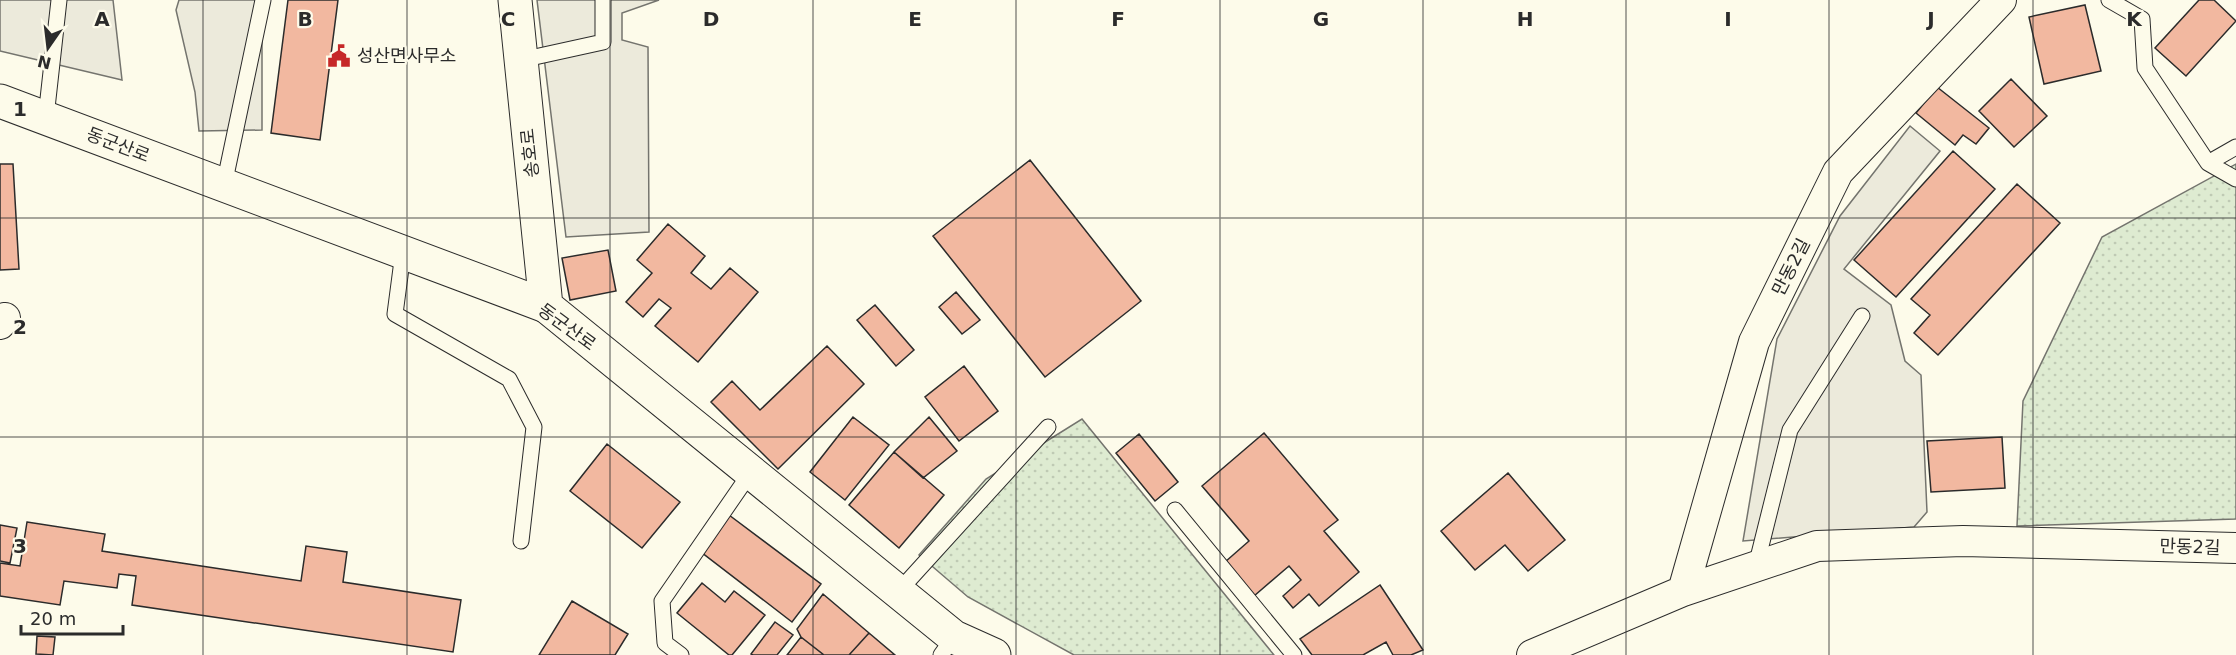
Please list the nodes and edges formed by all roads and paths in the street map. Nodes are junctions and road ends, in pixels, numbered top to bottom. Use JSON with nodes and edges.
{"nodes":[{"id":1,"x":59,"y":0,"type":"edge"},
{"id":2,"x":263,"y":0,"type":"edge"},
{"id":3,"x":515,"y":0,"type":"edge"},
{"id":4,"x":603,"y":0,"type":"edge"},
{"id":5,"x":2001,"y":0,"type":"edge"},
{"id":6,"x":2109,"y":0,"type":"edge"},
{"id":7,"x":521,"y":60,"type":"junction"},
{"id":8,"x":0,"y":100,"type":"edge"},
{"id":9,"x":46,"y":117,"type":"junction"},
{"id":10,"x":2236,"y":147,"type":"edge"},
{"id":11,"x":2208,"y":163,"type":"junction"},
{"id":12,"x":2236,"y":179,"type":"edge"},
{"id":13,"x":224,"y":185,"type":"junction"},
{"id":14,"x":403,"y":253,"type":"junction"},
{"id":15,"x":546,"y":306,"type":"junction"},
{"id":16,"x":1862,"y":316,"type":"dead end"},
{"id":17,"x":1048,"y":427,"type":"dead end"},
{"id":18,"x":751,"y":472,"type":"junction"},
{"id":19,"x":1175,"y":510,"type":"dead end"},
{"id":20,"x":521,"y":541,"type":"dead end"},
{"id":21,"x":2236,"y":548,"type":"edge"},
{"id":22,"x":1756,"y":566,"type":"junction"},
{"id":23,"x":1683,"y":591,"type":"junction"},
{"id":24,"x":898,"y":592,"type":"junction"},
{"id":25,"x":947,"y":646,"type":"edge"},
{"id":26,"x":681,"y":655,"type":"edge"},
{"id":27,"x":994,"y":655,"type":"edge"},
{"id":28,"x":1294,"y":655,"type":"edge"},
{"id":29,"x":1532,"y":655,"type":"edge"}],
"edges":[{"from":1,"to":9,"type":"lane"},
{"from":2,"to":13,"type":"lane"},
{"from":3,"to":7,"type":"main road","name":"송호로"},
{"from":4,"to":7,"type":"lane"},
{"from":5,"to":23,"type":"street","name":"만동2길"},
{"from":6,"to":11,"type":"lane"},
{"from":7,"to":15,"type":"main road","name":"송호로"},
{"from":8,"to":9,"type":"main road","name":"동군산로"},
{"from":9,"to":13,"type":"main road","name":"동군산로"},
{"from":10,"to":11,"type":"lane"},
{"from":11,"to":12,"type":"lane"},
{"from":13,"to":14,"type":"main road","name":"동군산로"},
{"from":14,"to":15,"type":"main road","name":"동군산로"},
{"from":14,"to":20,"type":"lane"},
{"from":15,"to":18,"type":"main road","name":"동군산로"},
{"from":16,"to":22,"type":"lane"},
{"from":17,"to":24,"type":"lane"},
{"from":18,"to":24,"type":"main road","name":"동군산로"},
{"from":18,"to":26,"type":"lane"},
{"from":19,"to":28,"type":"lane"},
{"from":21,"to":22,"type":"street","name":"만동2길"},
{"from":22,"to":23,"type":"street","name":"만동2길"},
{"from":23,"to":29,"type":"street","name":"만동2길"},
{"from":24,"to":25,"type":"main road","name":"동군산로"},
{"from":25,"to":27,"type":"main road","name":"동군산로"}]}
